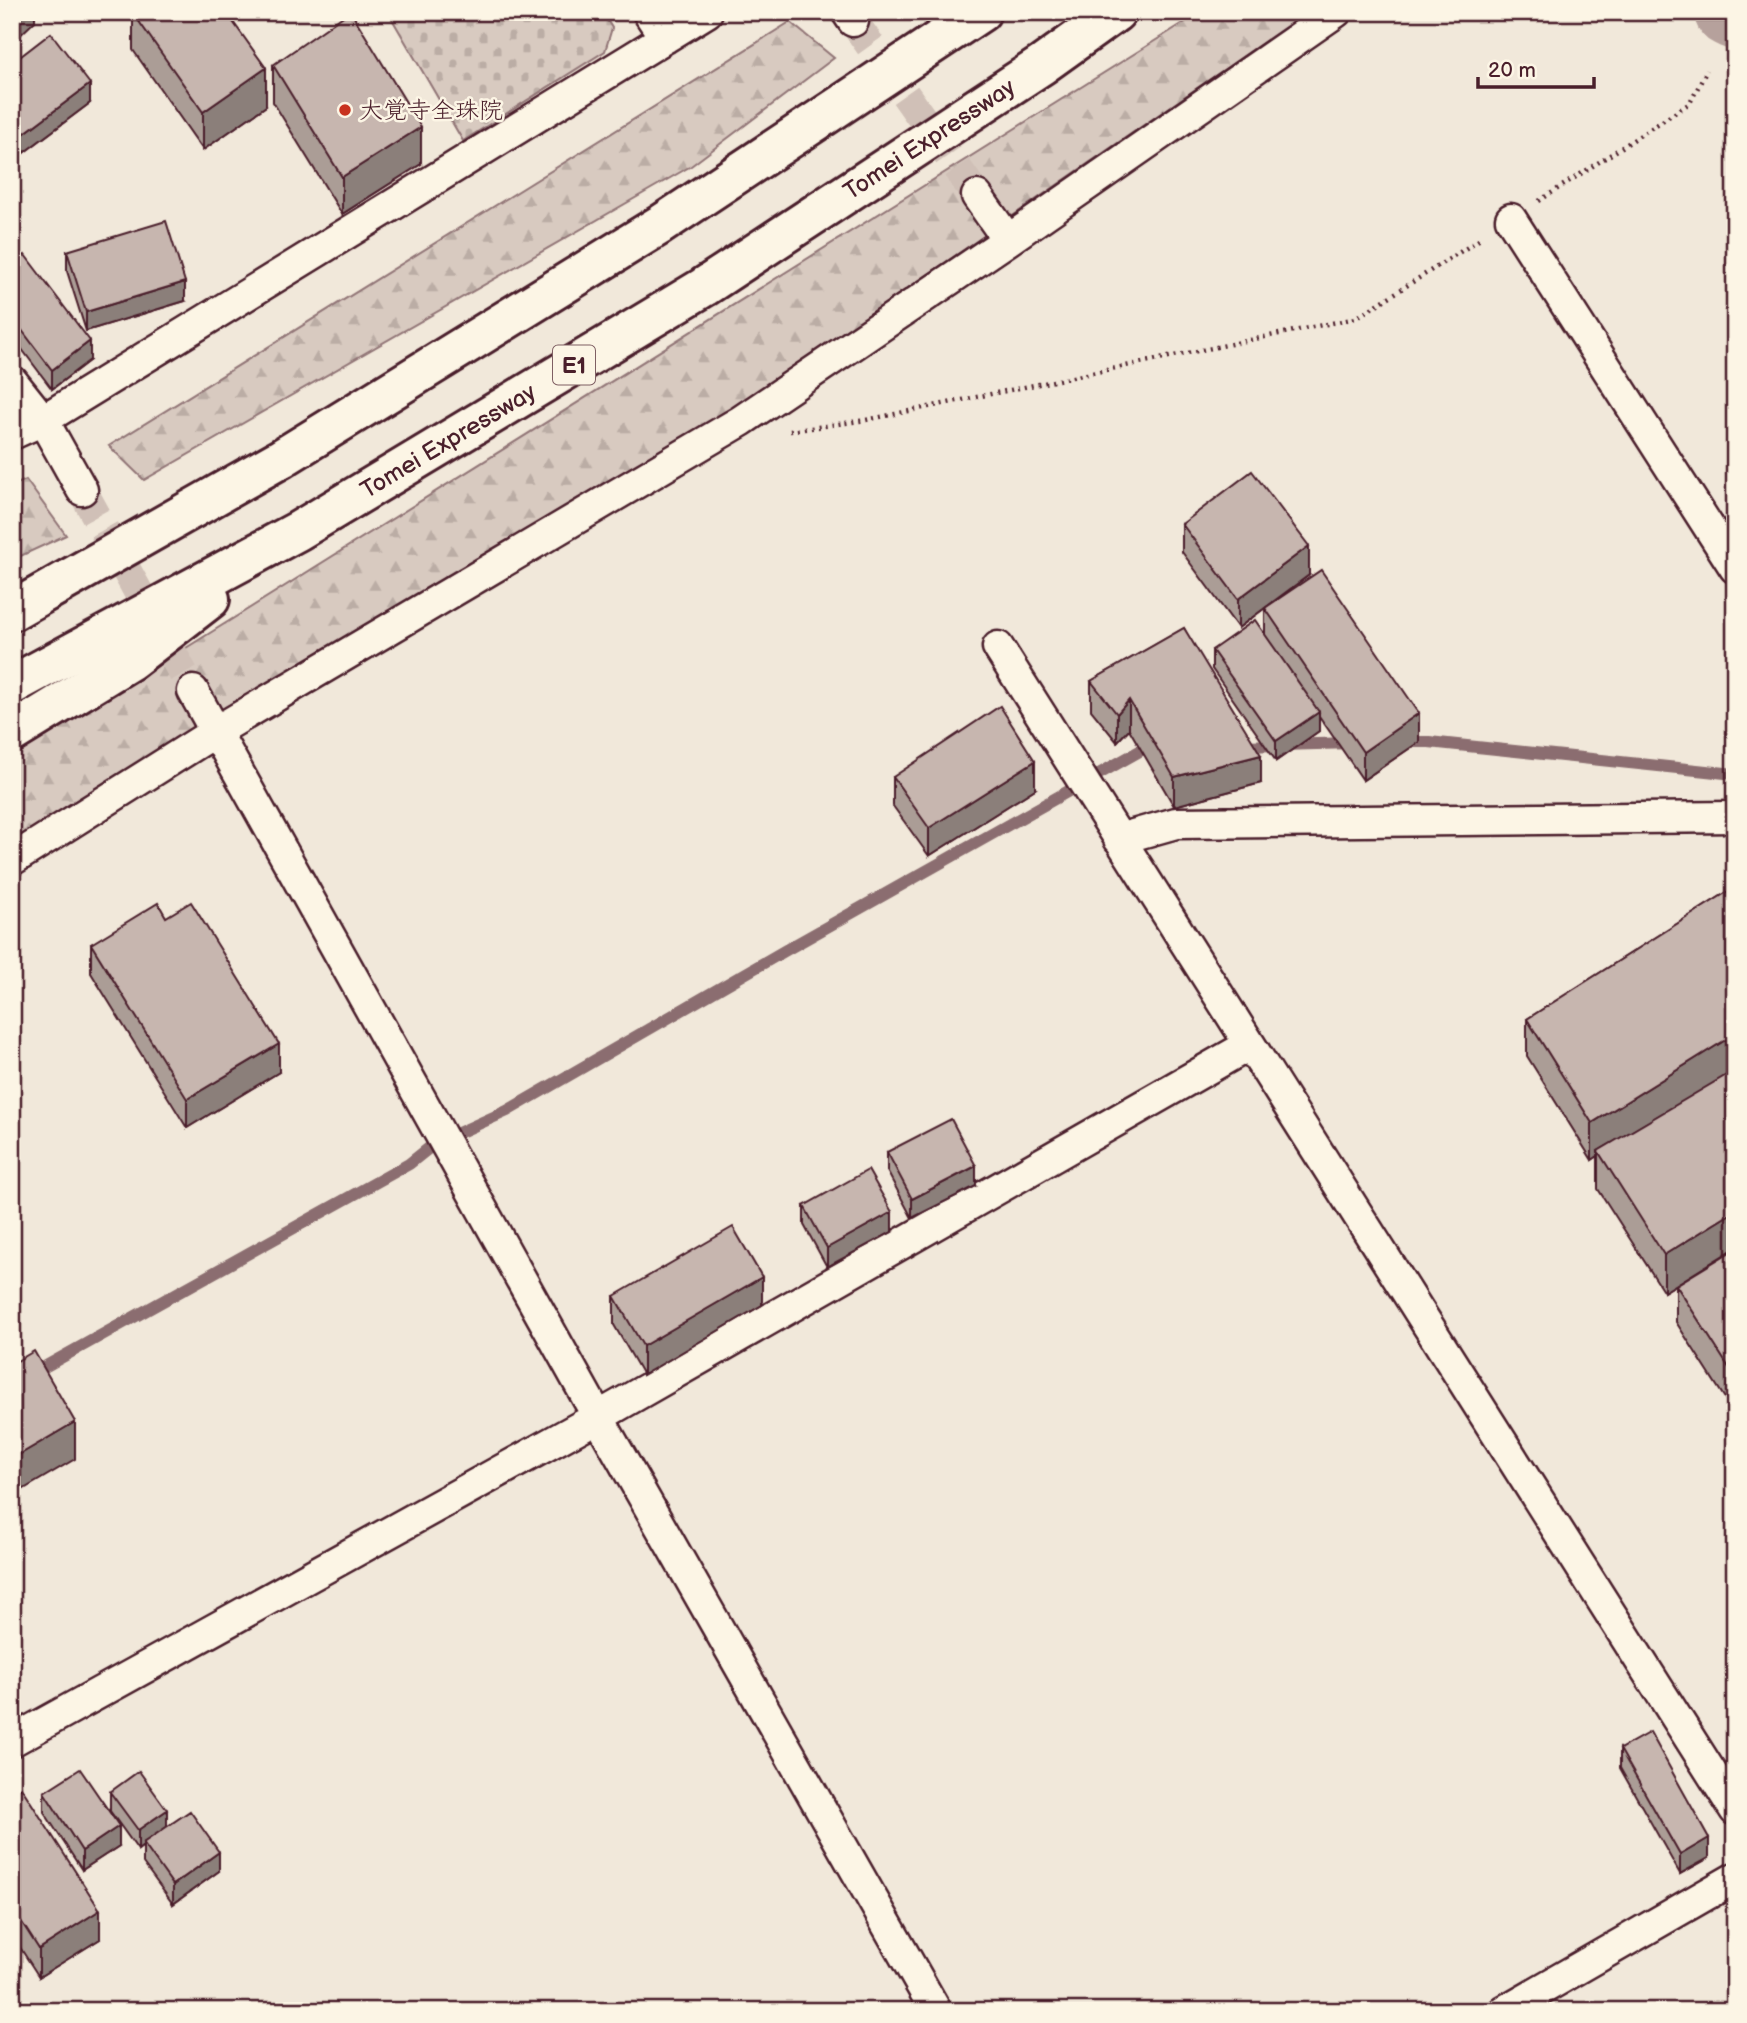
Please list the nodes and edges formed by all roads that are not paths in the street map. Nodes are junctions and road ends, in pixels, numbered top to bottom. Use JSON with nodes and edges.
{"nodes":[{"id":1,"x":648,"y":12,"type":"edge"},
{"id":2,"x":707,"y":12,"type":"edge"},
{"id":3,"x":981,"y":12,"type":"edge"},
{"id":4,"x":1116,"y":12,"type":"edge"},
{"id":5,"x":1336,"y":12,"type":"edge"},
{"id":6,"x":665,"y":38,"type":"junction"},
{"id":7,"x":977,"y":196,"type":"tunnel mouth"},
{"id":8,"x":1511,"y":219,"type":"road end"},
{"id":9,"x":1008,"y":240,"type":"junction"},
{"id":10,"x":12,"y":381,"type":"edge"},
{"id":11,"x":43,"y":420,"type":"junction"},
{"id":12,"x":12,"y":434,"type":"edge"},
{"id":13,"x":82,"y":490,"type":"tunnel mouth"},
{"id":14,"x":298,"y":531,"type":"junction"},
{"id":15,"x":1735,"y":568,"type":"edge"},
{"id":16,"x":12,"y":611,"type":"edge"},
{"id":17,"x":998,"y":647,"type":"dead end"},
{"id":18,"x":12,"y":685,"type":"edge"},
{"id":19,"x":193,"y":691,"type":"tunnel mouth"},
{"id":20,"x":215,"y":732,"type":"junction"},
{"id":21,"x":12,"y":733,"type":"edge"},
{"id":22,"x":1735,"y":817,"type":"edge"},
{"id":23,"x":1119,"y":839,"type":"junction"},
{"id":24,"x":12,"y":860,"type":"edge"},
{"id":25,"x":1249,"y":1045,"type":"junction"},
{"id":26,"x":598,"y":1418,"type":"junction"},
{"id":27,"x":12,"y":1741,"type":"edge"},
{"id":28,"x":1735,"y":1810,"type":"edge"},
{"id":29,"x":1735,"y":1878,"type":"edge"},
{"id":30,"x":936,"y":2011,"type":"edge"},
{"id":31,"x":1504,"y":2011,"type":"edge"}],
"edges":[{"from":1,"to":6,"type":"street"},
{"from":2,"to":6,"type":"street"},
{"from":3,"to":16,"type":"highway"},
{"from":4,"to":14,"type":"highway","name":"Tomei Expressway","number":"E1"},
{"from":5,"to":9,"type":"street"},
{"from":6,"to":11,"type":"street"},
{"from":7,"to":9,"type":"street"},
{"from":8,"to":15,"type":"street"},
{"from":9,"to":20,"type":"street"},
{"from":10,"to":11,"type":"street"},
{"from":11,"to":12,"type":"street"},
{"from":11,"to":13,"type":"street"},
{"from":14,"to":18,"type":"highway","name":"Tomei Expressway","number":"E1"},
{"from":14,"to":21,"type":"highway"},
{"from":17,"to":23,"type":"street"},
{"from":19,"to":20,"type":"street"},
{"from":20,"to":24,"type":"street"},
{"from":20,"to":26,"type":"street"},
{"from":22,"to":23,"type":"street"},
{"from":23,"to":25,"type":"street"},
{"from":25,"to":26,"type":"street"},
{"from":25,"to":28,"type":"street"},
{"from":26,"to":27,"type":"street"},
{"from":26,"to":30,"type":"street"},
{"from":29,"to":31,"type":"street"}]}
